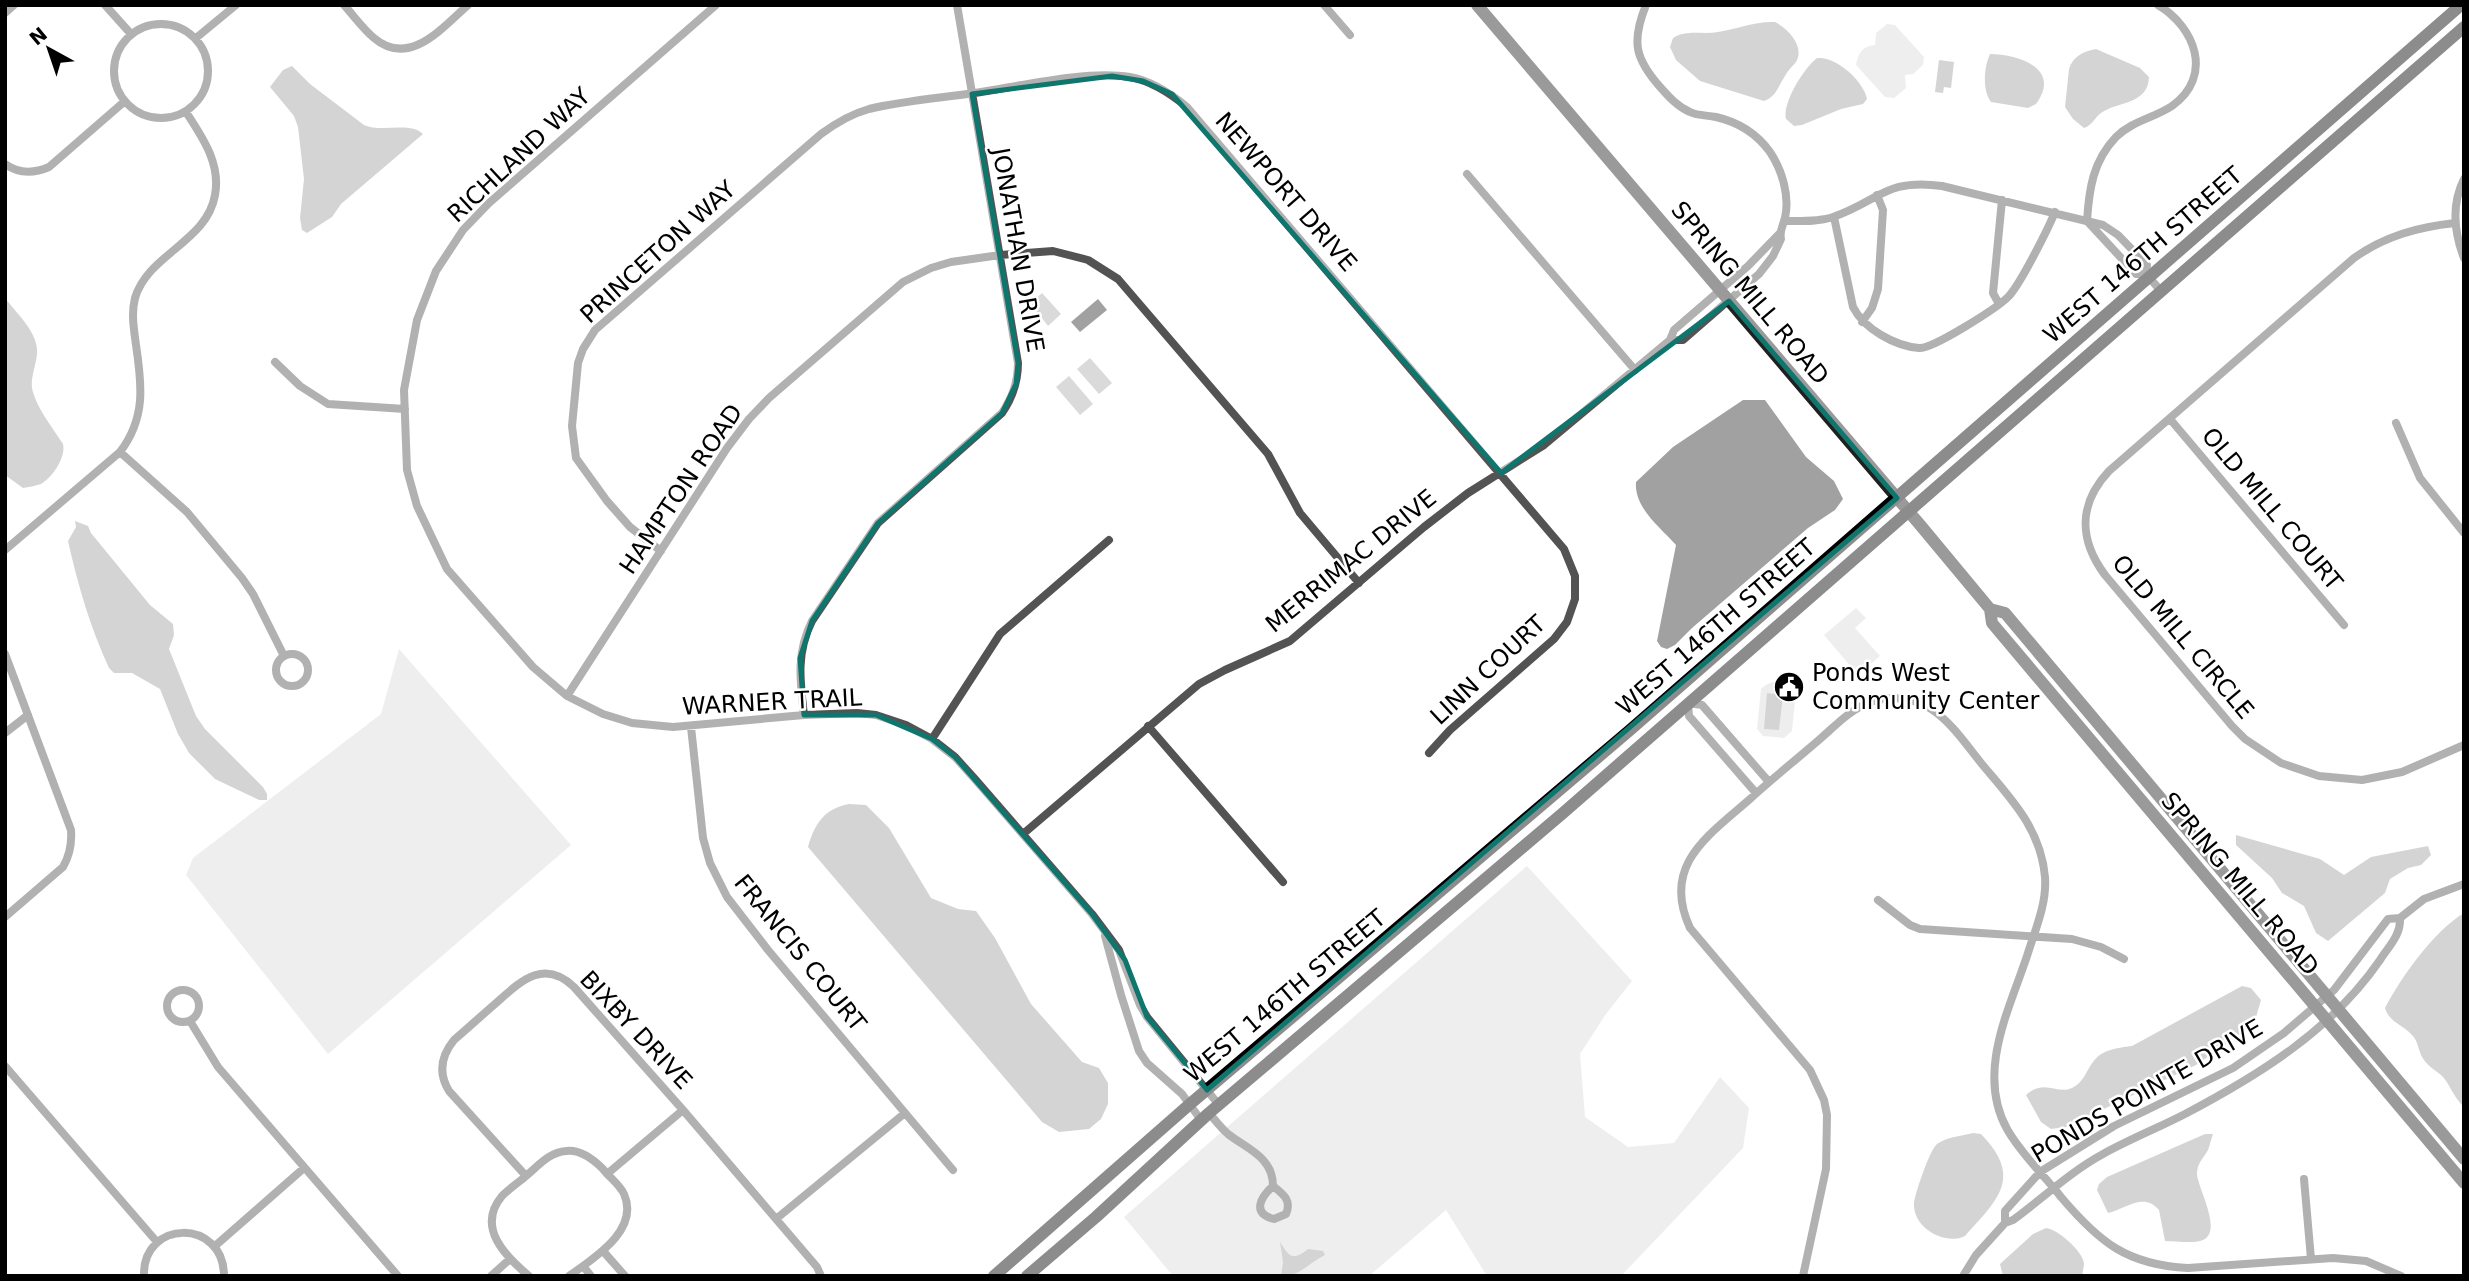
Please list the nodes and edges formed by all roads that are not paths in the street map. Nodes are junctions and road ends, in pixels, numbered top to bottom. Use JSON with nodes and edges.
{"nodes":[{"id":1,"x":14,"y":5,"type":"edge"},
{"id":2,"x":105,"y":5,"type":"edge"},
{"id":3,"x":236,"y":5,"type":"edge"},
{"id":4,"x":344,"y":5,"type":"edge"},
{"id":5,"x":468,"y":5,"type":"edge"},
{"id":6,"x":716,"y":5,"type":"edge"},
{"id":7,"x":957,"y":5,"type":"edge"},
{"id":8,"x":1324,"y":5,"type":"edge"},
{"id":9,"x":1477,"y":5,"type":"edge"},
{"id":10,"x":1647,"y":5,"type":"edge"},
{"id":11,"x":2158,"y":5,"type":"edge"},
{"id":12,"x":2461,"y":5,"type":"edge"},
{"id":13,"x":5,"y":13,"type":"edge"},
{"id":14,"x":2464,"y":27,"type":"edge"},
{"id":15,"x":131,"y":34,"type":"junction"},
{"id":16,"x":1350,"y":35,"type":"dead end"},
{"id":17,"x":196,"y":38,"type":"junction"},
{"id":18,"x":972,"y":94,"type":"junction"},
{"id":19,"x":125,"y":101,"type":"junction"},
{"id":20,"x":186,"y":112,"type":"junction"},
{"id":21,"x":5,"y":164,"type":"edge"},
{"id":22,"x":1466,"y":174,"type":"dead end"},
{"id":23,"x":2464,"y":179,"type":"edge"},
{"id":24,"x":1877,"y":195,"type":"junction"},
{"id":25,"x":2002,"y":200,"type":"junction"},
{"id":26,"x":2055,"y":212,"type":"junction"},
{"id":27,"x":1834,"y":217,"type":"junction"},
{"id":28,"x":1784,"y":221,"type":"junction"},
{"id":29,"x":2087,"y":221,"type":"junction"},
{"id":30,"x":2455,"y":223,"type":"junction"},
{"id":31,"x":1780,"y":233,"type":"junction"},
{"id":32,"x":1000,"y":255,"type":"junction"},
{"id":33,"x":2464,"y":258,"type":"edge"},
{"id":34,"x":2148,"y":276,"type":"junction"},
{"id":35,"x":2161,"y":291,"type":"junction"},
{"id":36,"x":1725,"y":296,"type":"junction"},
{"id":37,"x":1998,"y":304,"type":"junction"},
{"id":38,"x":1862,"y":322,"type":"junction"},
{"id":39,"x":1670,"y":340,"type":"junction"},
{"id":40,"x":275,"y":362,"type":"dead end"},
{"id":41,"x":1635,"y":370,"type":"junction"},
{"id":42,"x":405,"y":409,"type":"junction"},
{"id":43,"x":2170,"y":419,"type":"junction"},
{"id":44,"x":2396,"y":423,"type":"dead end"},
{"id":45,"x":121,"y":452,"type":"junction"},
{"id":46,"x":1501,"y":473,"type":"junction"},
{"id":47,"x":1897,"y":498,"type":"junction"},
{"id":48,"x":1909,"y":512,"type":"junction"},
{"id":49,"x":2464,"y":533,"type":"edge"},
{"id":50,"x":1109,"y":540,"type":"dead end"},
{"id":51,"x":5,"y":550,"type":"edge"},
{"id":52,"x":661,"y":551,"type":"junction"},
{"id":53,"x":1359,"y":583,"type":"junction"},
{"id":54,"x":2344,"y":625,"type":"dead end"},
{"id":55,"x":506,"y":635,"type":"joint"},
{"id":56,"x":5,"y":654,"type":"edge"},
{"id":57,"x":284,"y":656,"type":"junction"},
{"id":58,"x":1676,"y":690,"type":"junction"},
{"id":59,"x":567,"y":696,"type":"junction"},
{"id":60,"x":1688,"y":703,"type":"junction"},
{"id":61,"x":28,"y":715,"type":"junction"},
{"id":62,"x":804,"y":715,"type":"junction"},
{"id":63,"x":1148,"y":726,"type":"junction"},
{"id":64,"x":691,"y":727,"type":"junction"},
{"id":65,"x":5,"y":733,"type":"edge"},
{"id":66,"x":932,"y":739,"type":"junction"},
{"id":67,"x":2464,"y":745,"type":"edge"},
{"id":68,"x":1429,"y":753,"type":"dead end"},
{"id":69,"x":1763,"y":787,"type":"junction"},
{"id":70,"x":1023,"y":834,"type":"junction"},
{"id":71,"x":1487,"y":851,"type":"junction"},
{"id":72,"x":1500,"y":866,"type":"junction"},
{"id":73,"x":1283,"y":882,"type":"dead end"},
{"id":74,"x":2464,"y":884,"type":"edge"},
{"id":75,"x":1878,"y":900,"type":"dead end"},
{"id":76,"x":5,"y":917,"type":"edge"},
{"id":77,"x":2400,"y":918,"type":"junction"},
{"id":78,"x":1105,"y":933,"type":"junction"},
{"id":79,"x":2034,"y":936,"type":"junction"},
{"id":80,"x":2124,"y":959,"type":"dead end"},
{"id":81,"x":2322,"y":1001,"type":"junction"},
{"id":82,"x":1140,"y":1005,"type":"junction"},
{"id":83,"x":1126,"y":1011,"type":"junction"},
{"id":84,"x":2333,"y":1015,"type":"junction"},
{"id":85,"x":190,"y":1021,"type":"junction"},
{"id":86,"x":5,"y":1066,"type":"edge"},
{"id":87,"x":1208,"y":1090,"type":"junction"},
{"id":88,"x":1191,"y":1104,"type":"junction"},
{"id":89,"x":1219,"y":1105,"type":"junction"},
{"id":90,"x":683,"y":1110,"type":"junction"},
{"id":91,"x":905,"y":1113,"type":"junction"},
{"id":92,"x":1205,"y":1117,"type":"junction"},
{"id":93,"x":2464,"y":1159,"type":"edge"},
{"id":94,"x":304,"y":1168,"type":"junction"},
{"id":95,"x":953,"y":1170,"type":"dead end"},
{"id":96,"x":2040,"y":1172,"type":"junction"},
{"id":97,"x":607,"y":1174,"type":"junction"},
{"id":98,"x":526,"y":1176,"type":"junction"},
{"id":99,"x":2304,"y":1179,"type":"dead end"},
{"id":100,"x":2464,"y":1182,"type":"edge"},
{"id":101,"x":1273,"y":1186,"type":"dead end"},
{"id":102,"x":2054,"y":1188,"type":"junction"},
{"id":103,"x":776,"y":1219,"type":"junction"},
{"id":104,"x":2004,"y":1223,"type":"junction"},
{"id":105,"x":158,"y":1242,"type":"junction"},
{"id":106,"x":215,"y":1246,"type":"junction"},
{"id":107,"x":603,"y":1251,"type":"junction"},
{"id":108,"x":510,"y":1259,"type":"junction"},
{"id":109,"x":2311,"y":1259,"type":"junction"},
{"id":110,"x":583,"y":1266,"type":"junction"},
{"id":111,"x":144,"y":1276,"type":"edge"},
{"id":112,"x":224,"y":1276,"type":"edge"},
{"id":113,"x":398,"y":1276,"type":"edge"},
{"id":114,"x":491,"y":1276,"type":"edge"},
{"id":115,"x":528,"y":1276,"type":"edge"},
{"id":116,"x":569,"y":1276,"type":"edge"},
{"id":117,"x":591,"y":1276,"type":"edge"},
{"id":118,"x":625,"y":1276,"type":"edge"},
{"id":119,"x":821,"y":1276,"type":"edge"},
{"id":120,"x":994,"y":1276,"type":"edge"},
{"id":121,"x":1027,"y":1276,"type":"edge"},
{"id":122,"x":1803,"y":1276,"type":"edge"},
{"id":123,"x":1964,"y":1276,"type":"edge"},
{"id":124,"x":2401,"y":1276,"type":"edge"}],
"edges":[{"from":1,"to":13,"type":"street"},
{"from":2,"to":15,"type":"street"},
{"from":3,"to":17,"type":"street"},
{"from":4,"to":5,"type":"street"},
{"from":6,"to":42,"type":"street","name":"RICHLAND WAY"},
{"from":7,"to":18,"type":"street","name":"JONATHAN DRIVE"},
{"from":8,"to":16,"type":"street"},
{"from":9,"to":36,"type":"street","name":"SPRING MILL ROAD"},
{"from":10,"to":28,"type":"street","name":"MERRIMAC DRIVE"},
{"from":11,"to":29,"type":"street"},
{"from":12,"to":34,"type":"main road","name":"WEST 146TH STREET"},
{"from":14,"to":35,"type":"main road","name":"WEST 146TH STREET"},
{"from":15,"to":17,"type":"street"},
{"from":15,"to":19,"type":"street"},
{"from":17,"to":20,"type":"street"},
{"from":18,"to":32,"type":"street","name":"JONATHAN DRIVE"},
{"from":18,"to":46,"type":"street","name":"NEWPORT DRIVE"},
{"from":18,"to":52,"type":"street","name":"PRINCETON WAY"},
{"from":19,"to":20,"type":"street"},
{"from":19,"to":21,"type":"street"},
{"from":20,"to":45,"type":"street"},
{"from":22,"to":41,"type":"street"},
{"from":23,"to":30,"type":"street"},
{"from":24,"to":25,"type":"street"},
{"from":24,"to":27,"type":"street"},
{"from":24,"to":38,"type":"street"},
{"from":25,"to":26,"type":"street"},
{"from":25,"to":37,"type":"street"},
{"from":26,"to":29,"type":"street"},
{"from":26,"to":37,"type":"street"},
{"from":27,"to":28,"type":"street"},
{"from":27,"to":38,"type":"street"},
{"from":28,"to":31,"type":"street","name":"MERRIMAC DRIVE"},
{"from":29,"to":34,"type":"street"},
{"from":29,"to":34,"type":"street"},
{"from":30,"to":33,"type":"street"},
{"from":30,"to":43,"type":"street","name":"OLD MILL CIRCLE"},
{"from":31,"to":36,"type":"street","name":"MERRIMAC DRIVE"},
{"from":31,"to":36,"type":"street","name":"MERRIMAC DRIVE"},
{"from":32,"to":52,"type":"street","name":"HAMPTON ROAD"},
{"from":32,"to":53,"type":"street","name":"HAMPTON ROAD"},
{"from":32,"to":62,"type":"street","name":"JONATHAN DRIVE"},
{"from":34,"to":35,"type":"street"},
{"from":34,"to":47,"type":"main road","name":"WEST 146TH STREET"},
{"from":35,"to":48,"type":"main road","name":"WEST 146TH STREET"},
{"from":36,"to":39,"type":"street","name":"MERRIMAC DRIVE"},
{"from":36,"to":39,"type":"street","name":"MERRIMAC DRIVE"},
{"from":36,"to":47,"type":"street","name":"SPRING MILL ROAD"},
{"from":37,"to":38,"type":"street"},
{"from":39,"to":41,"type":"street","name":"MERRIMAC DRIVE"},
{"from":40,"to":42,"type":"street"},
{"from":41,"to":46,"type":"street","name":"MERRIMAC DRIVE"},
{"from":42,"to":55,"type":"street","name":"RICHLAND WAY"},
{"from":43,"to":54,"type":"street","name":"OLD MILL COURT"},
{"from":43,"to":67,"type":"street","name":"OLD MILL CIRCLE"},
{"from":44,"to":49,"type":"street"},
{"from":45,"to":51,"type":"street"},
{"from":45,"to":57,"type":"street"},
{"from":46,"to":53,"type":"street","name":"MERRIMAC DRIVE"},
{"from":46,"to":68,"type":"street","name":"LINN COURT"},
{"from":47,"to":48,"type":"street","name":"SPRING MILL ROAD"},
{"from":47,"to":58,"type":"main road","name":"WEST 146TH STREET"},
{"from":48,"to":60,"type":"main road","name":"WEST 146TH STREET"},
{"from":48,"to":81,"type":"street","name":"SPRING MILL ROAD"},
{"from":50,"to":66,"type":"street"},
{"from":52,"to":59,"type":"street","name":"HAMPTON ROAD"},
{"from":53,"to":63,"type":"street","name":"MERRIMAC DRIVE"},
{"from":55,"to":59,"type":"street","name":"WARNER TRAIL"},
{"from":56,"to":61,"type":"street"},
{"from":57,"to":57,"type":"street"},
{"from":58,"to":60,"type":"street"},
{"from":58,"to":71,"type":"main road","name":"WEST 146TH STREET"},
{"from":59,"to":64,"type":"street","name":"WARNER TRAIL"},
{"from":60,"to":69,"type":"street"},
{"from":60,"to":69,"type":"street"},
{"from":60,"to":72,"type":"main road","name":"WEST 146TH STREET"},
{"from":61,"to":65,"type":"street"},
{"from":61,"to":76,"type":"street"},
{"from":62,"to":64,"type":"street","name":"WARNER TRAIL"},
{"from":62,"to":66,"type":"street","name":"WARNER TRAIL"},
{"from":63,"to":70,"type":"street","name":"MERRIMAC DRIVE"},
{"from":63,"to":73,"type":"street"},
{"from":64,"to":91,"type":"street","name":"FRANCIS COURT"},
{"from":66,"to":70,"type":"street","name":"WARNER TRAIL"},
{"from":69,"to":79,"type":"street"},
{"from":69,"to":122,"type":"street"},
{"from":70,"to":78,"type":"street","name":"WARNER TRAIL"},
{"from":71,"to":72,"type":"main road"},
{"from":71,"to":87,"type":"main road","name":"WEST 146TH STREET"},
{"from":72,"to":89,"type":"main road","name":"WEST 146TH STREET"},
{"from":74,"to":77,"type":"street","name":"PONDS POINTE DRIVE"},
{"from":75,"to":79,"type":"street"},
{"from":77,"to":81,"type":"street","name":"PONDS POINTE DRIVE"},
{"from":77,"to":84,"type":"street","name":"PONDS POINTE DRIVE"},
{"from":78,"to":82,"type":"street","name":"WARNER TRAIL"},
{"from":78,"to":83,"type":"street","name":"WARNER TRAIL"},
{"from":79,"to":80,"type":"street"},
{"from":79,"to":96,"type":"street"},
{"from":81,"to":84,"type":"street","name":"SPRING MILL ROAD"},
{"from":81,"to":96,"type":"street","name":"PONDS POINTE DRIVE"},
{"from":82,"to":83,"type":"street"},
{"from":82,"to":87,"type":"street","name":"WARNER TRAIL"},
{"from":83,"to":88,"type":"street","name":"WARNER TRAIL"},
{"from":84,"to":93,"type":"street","name":"SPRING MILL ROAD"},
{"from":84,"to":100,"type":"street","name":"SPRING MILL ROAD"},
{"from":84,"to":102,"type":"street","name":"PONDS POINTE DRIVE"},
{"from":85,"to":85,"type":"street"},
{"from":85,"to":94,"type":"street"},
{"from":86,"to":105,"type":"street"},
{"from":87,"to":88,"type":"main road","name":"WEST 146TH STREET"},
{"from":87,"to":89,"type":"street","name":"WARNER TRAIL"},
{"from":88,"to":92,"type":"street","name":"WARNER TRAIL"},
{"from":88,"to":120,"type":"main road","name":"WEST 146TH STREET"},
{"from":89,"to":92,"type":"main road","name":"WEST 146TH STREET"},
{"from":90,"to":97,"type":"street"},
{"from":90,"to":98,"type":"street","name":"BIXBY DRIVE"},
{"from":90,"to":103,"type":"street","name":"BIXBY DRIVE"},
{"from":91,"to":95,"type":"street","name":"FRANCIS COURT"},
{"from":91,"to":103,"type":"street"},
{"from":92,"to":101,"type":"street","name":"WARNER TRAIL"},
{"from":92,"to":121,"type":"main road","name":"WEST 146TH STREET"},
{"from":94,"to":106,"type":"street"},
{"from":94,"to":113,"type":"street"},
{"from":96,"to":102,"type":"street"},
{"from":96,"to":104,"type":"street","name":"PONDS POINTE DRIVE"},
{"from":97,"to":98,"type":"street"},
{"from":97,"to":107,"type":"street"},
{"from":98,"to":108,"type":"street"},
{"from":99,"to":109,"type":"street"},
{"from":102,"to":104,"type":"street","name":"PONDS POINTE DRIVE"},
{"from":102,"to":109,"type":"street"},
{"from":103,"to":119,"type":"street","name":"BIXBY DRIVE"},
{"from":104,"to":123,"type":"street","name":"PONDS POINTE DRIVE"},
{"from":105,"to":106,"type":"street"},
{"from":105,"to":111,"type":"street"},
{"from":106,"to":112,"type":"street"},
{"from":107,"to":110,"type":"street"},
{"from":107,"to":118,"type":"street"},
{"from":108,"to":114,"type":"street"},
{"from":108,"to":115,"type":"street"},
{"from":109,"to":124,"type":"street"},
{"from":110,"to":116,"type":"street"},
{"from":110,"to":117,"type":"street"}]}
